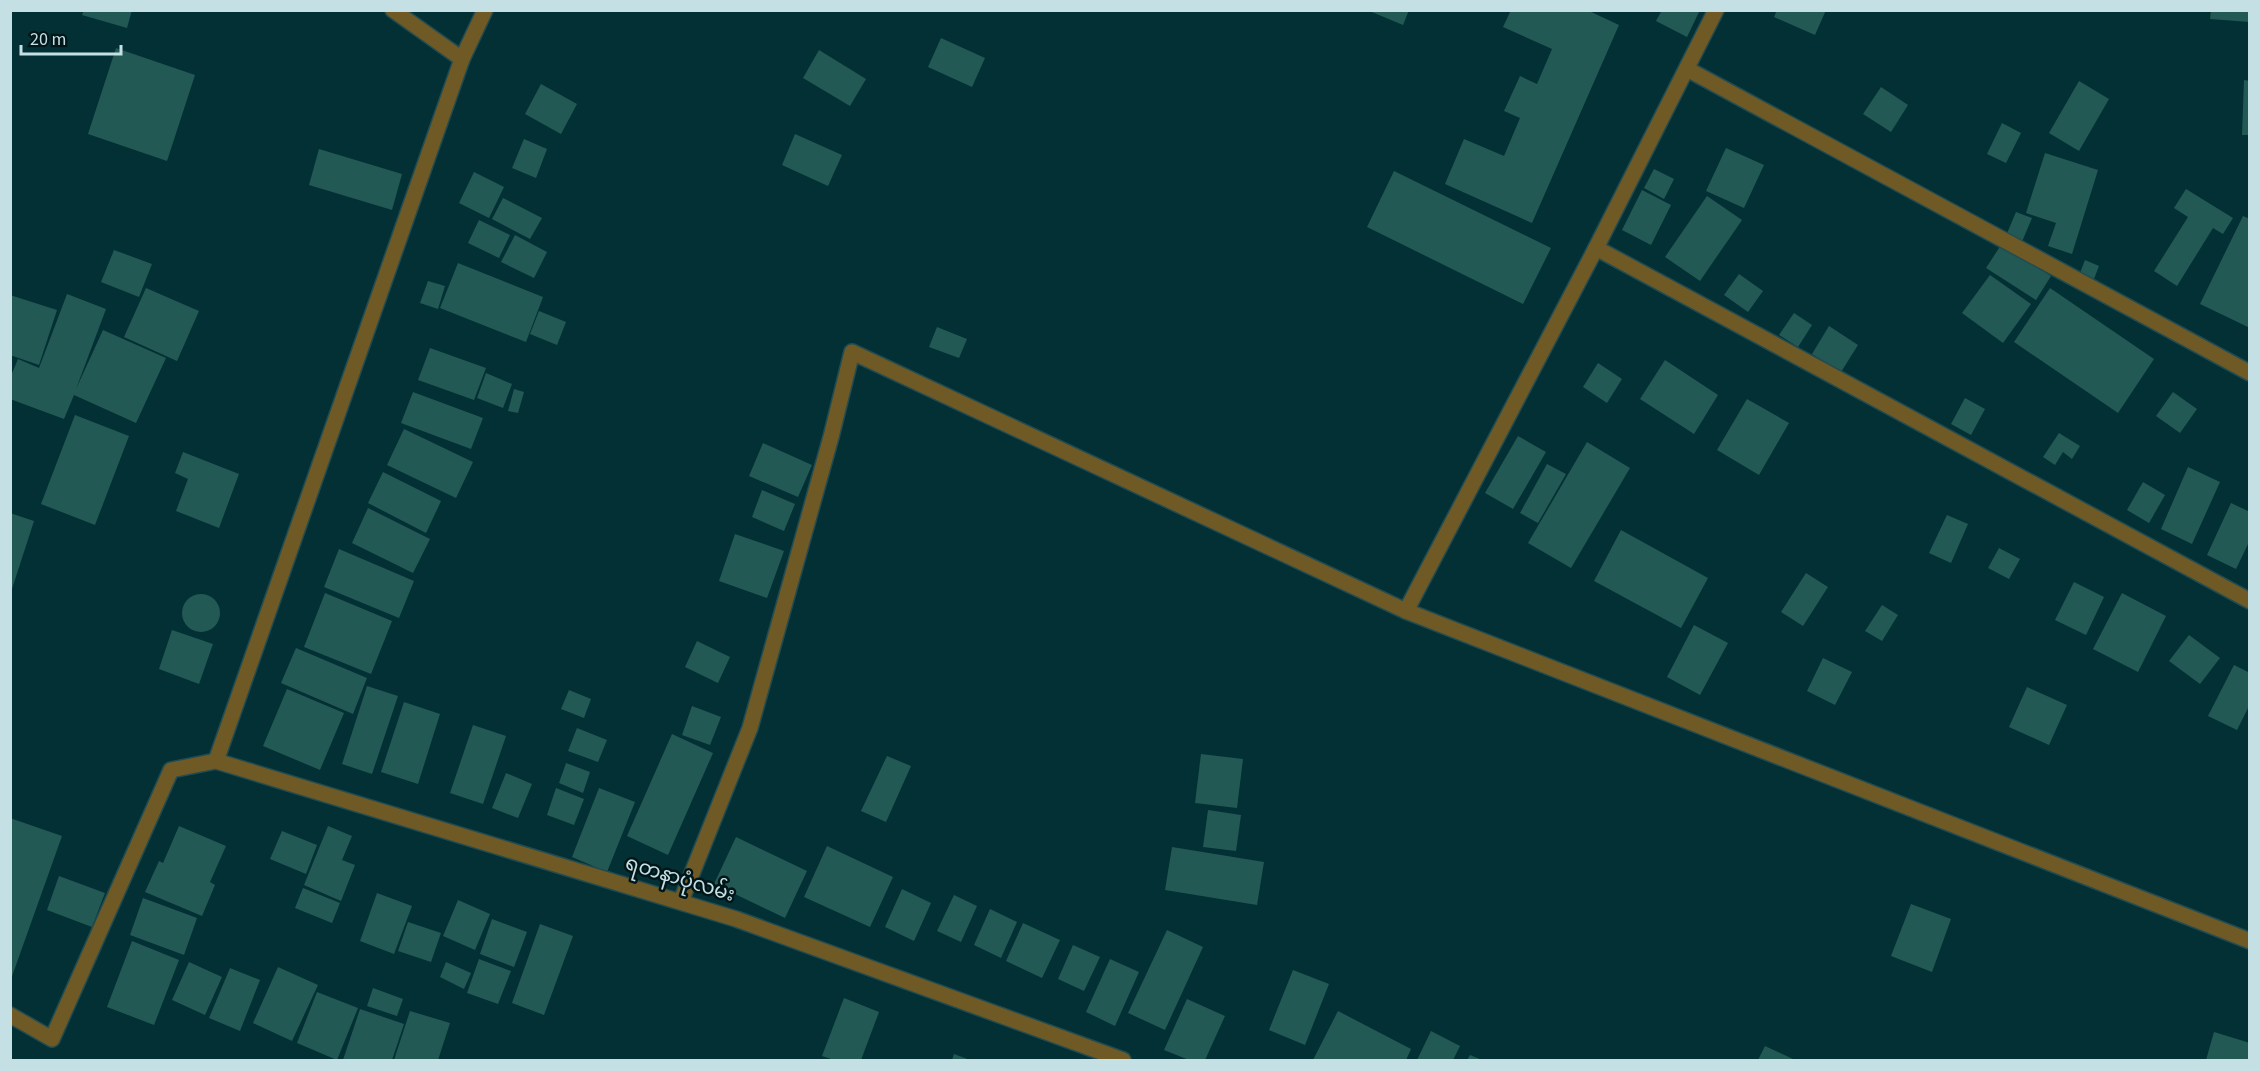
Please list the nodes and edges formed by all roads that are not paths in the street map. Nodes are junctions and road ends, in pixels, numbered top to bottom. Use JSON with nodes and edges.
{"nodes":[{"id":1,"x":393,"y":10,"type":"edge"},
{"id":2,"x":485,"y":10,"type":"edge"},
{"id":3,"x":1716,"y":10,"type":"edge"},
{"id":4,"x":462,"y":59,"type":"junction"},
{"id":5,"x":1687,"y":69,"type":"junction"},
{"id":6,"x":1596,"y":248,"type":"junction"},
{"id":7,"x":2250,"y":373,"type":"edge"},
{"id":8,"x":2250,"y":601,"type":"edge"},
{"id":9,"x":1406,"y":611,"type":"junction"},
{"id":10,"x":216,"y":761,"type":"junction"},
{"id":11,"x":681,"y":902,"type":"junction"},
{"id":12,"x":2250,"y":941,"type":"edge"},
{"id":13,"x":10,"y":1015,"type":"edge"},
{"id":14,"x":1123,"y":1060,"type":"edge"}],
"edges":[{"from":1,"to":4,"type":"street"},
{"from":2,"to":4,"type":"street"},
{"from":3,"to":5,"type":"street"},
{"from":4,"to":10,"type":"street"},
{"from":5,"to":6,"type":"street"},
{"from":5,"to":7,"type":"street"},
{"from":6,"to":8,"type":"street"},
{"from":6,"to":9,"type":"street"},
{"from":9,"to":11,"type":"street"},
{"from":9,"to":12,"type":"street"},
{"from":10,"to":11,"type":"street","name":"ရတနာပုံလမ်း"},
{"from":10,"to":13,"type":"street"},
{"from":11,"to":14,"type":"street","name":"ရတနာပုံလမ်း"}]}
